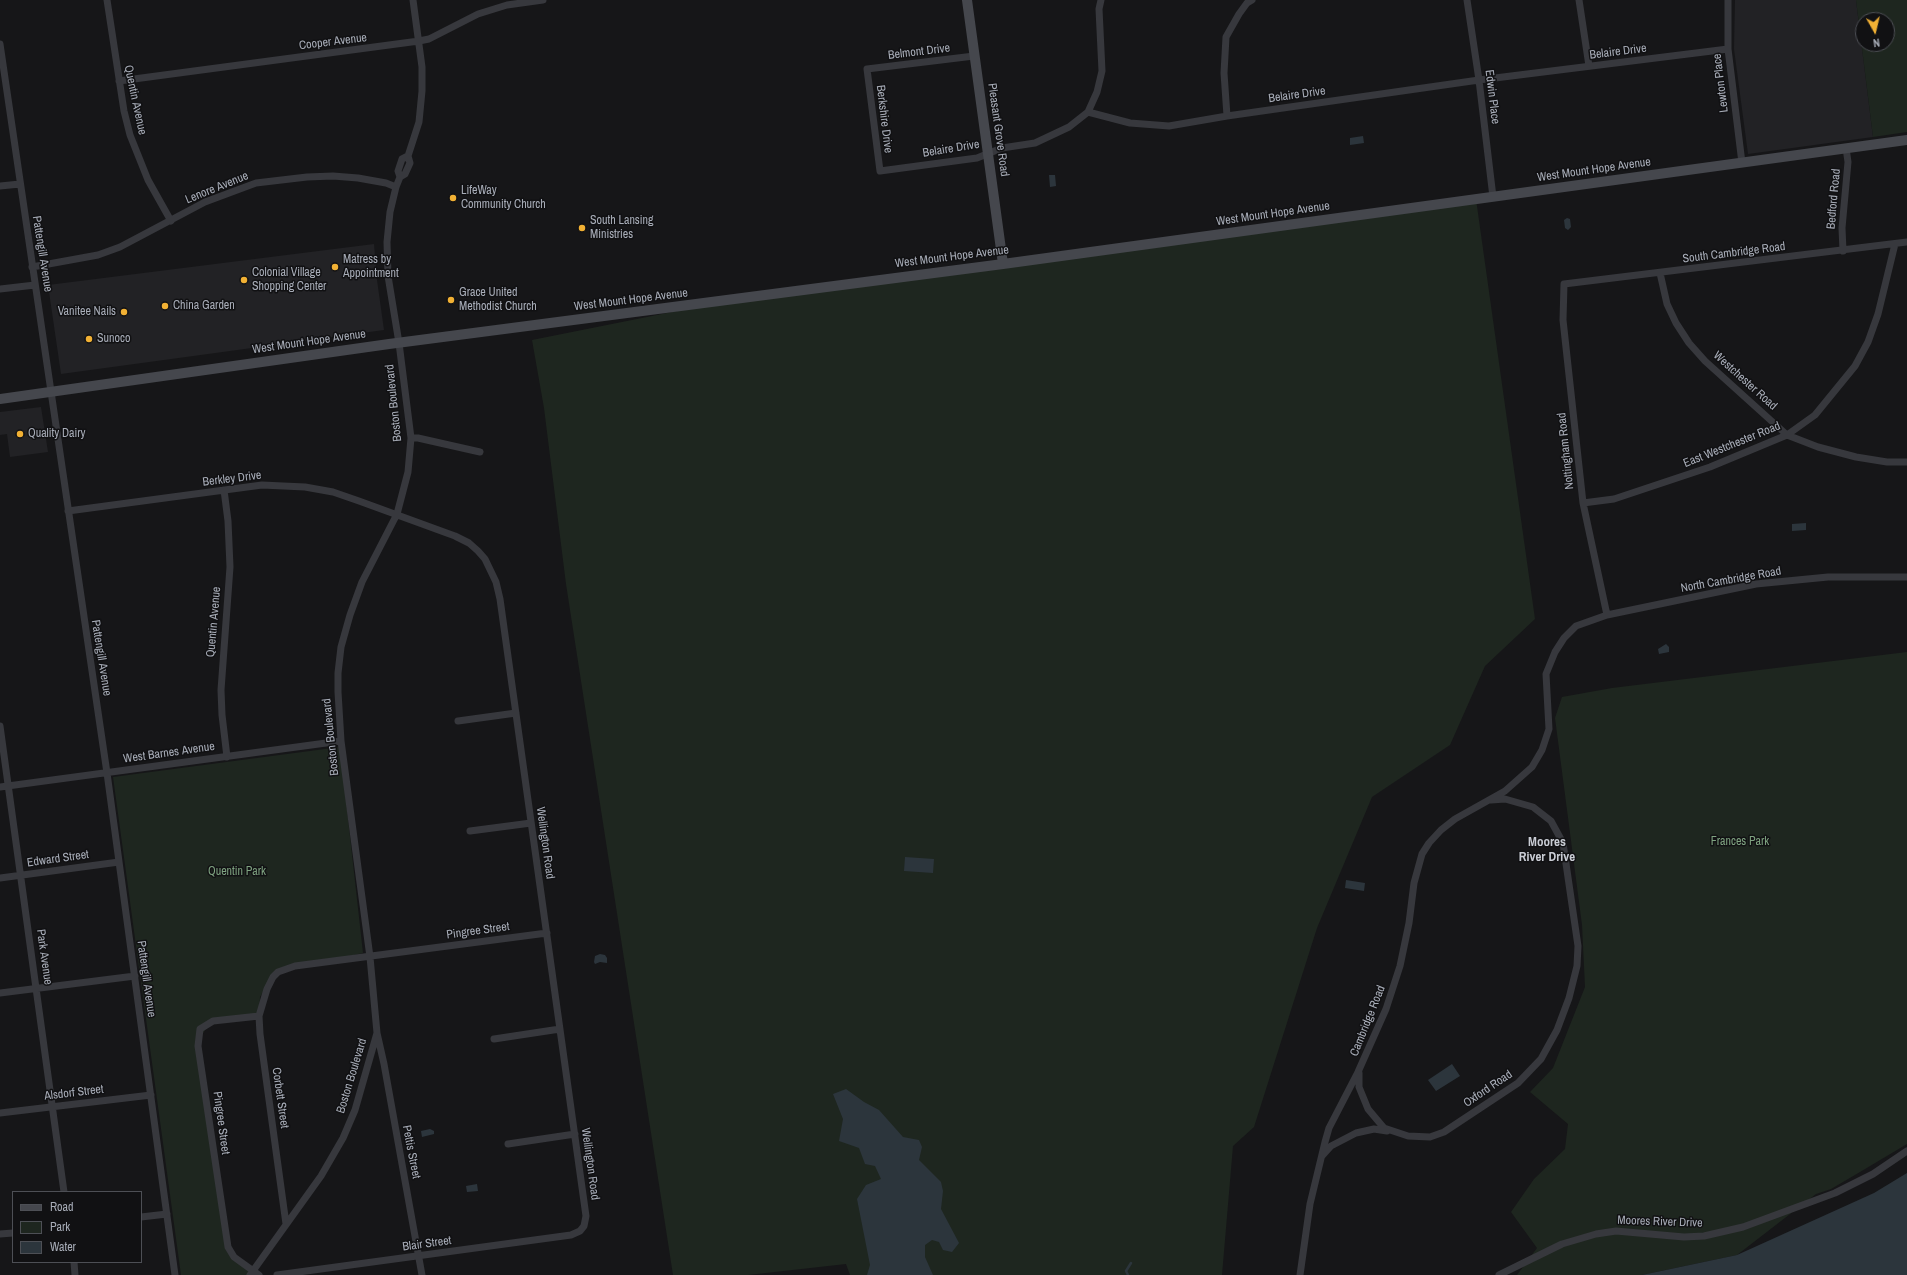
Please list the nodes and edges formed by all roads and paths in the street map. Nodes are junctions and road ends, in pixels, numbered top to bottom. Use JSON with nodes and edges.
{"nodes":[{"id":1,"x":107,"y":0,"type":"edge"},
{"id":2,"x":413,"y":0,"type":"edge"},
{"id":3,"x":538,"y":0,"type":"edge"},
{"id":4,"x":967,"y":0,"type":"edge"},
{"id":5,"x":1101,"y":0,"type":"edge"},
{"id":6,"x":1252,"y":0,"type":"edge"},
{"id":7,"x":1467,"y":0,"type":"edge"},
{"id":8,"x":1579,"y":0,"type":"edge"},
{"id":9,"x":1728,"y":0,"type":"edge"},
{"id":10,"x":419,"y":42,"type":"junction"},
{"id":11,"x":0,"y":44,"type":"edge"},
{"id":12,"x":1728,"y":49,"type":"junction"},
{"id":13,"x":974,"y":56,"type":"junction"},
{"id":14,"x":1589,"y":66,"type":"junction"},
{"id":15,"x":867,"y":69,"type":"joint"},
{"id":16,"x":1479,"y":80,"type":"junction"},
{"id":17,"x":119,"y":81,"type":"junction"},
{"id":18,"x":3,"y":83,"type":"edge"},
{"id":19,"x":1088,"y":112,"type":"junction"},
{"id":20,"x":1227,"y":116,"type":"junction"},
{"id":21,"x":1907,"y":140,"type":"edge"},
{"id":22,"x":1846,"y":148,"type":"junction"},
{"id":23,"x":989,"y":154,"type":"junction"},
{"id":24,"x":1742,"y":163,"type":"junction"},
{"id":25,"x":880,"y":171,"type":"joint"},
{"id":26,"x":20,"y":184,"type":"junction"},
{"id":27,"x":0,"y":186,"type":"edge"},
{"id":28,"x":396,"y":187,"type":"junction"},
{"id":29,"x":1493,"y":196,"type":"junction"},
{"id":30,"x":171,"y":221,"type":"junction"},
{"id":31,"x":1907,"y":242,"type":"edge"},
{"id":32,"x":1895,"y":244,"type":"junction"},
{"id":33,"x":1843,"y":251,"type":"junction"},
{"id":34,"x":1003,"y":264,"type":"junction"},
{"id":35,"x":32,"y":267,"type":"junction"},
{"id":36,"x":1660,"y":273,"type":"junction"},
{"id":37,"x":1564,"y":284,"type":"joint"},
{"id":38,"x":35,"y":285,"type":"junction"},
{"id":39,"x":0,"y":289,"type":"edge"},
{"id":40,"x":399,"y":343,"type":"junction"},
{"id":41,"x":51,"y":391,"type":"junction"},
{"id":42,"x":0,"y":399,"type":"edge"},
{"id":43,"x":1787,"y":435,"type":"junction"},
{"id":44,"x":411,"y":438,"type":"junction"},
{"id":45,"x":480,"y":452,"type":"dead end"},
{"id":46,"x":1907,"y":462,"type":"edge"},
{"id":47,"x":224,"y":490,"type":"junction"},
{"id":48,"x":1583,"y":503,"type":"junction"},
{"id":49,"x":68,"y":511,"type":"junction"},
{"id":50,"x":397,"y":514,"type":"junction"},
{"id":51,"x":1907,"y":577,"type":"edge"},
{"id":52,"x":1607,"y":615,"type":"junction"},
{"id":53,"x":516,"y":714,"type":"junction"},
{"id":54,"x":458,"y":721,"type":"dead end"},
{"id":55,"x":0,"y":726,"type":"edge"},
{"id":56,"x":342,"y":741,"type":"junction"},
{"id":57,"x":227,"y":757,"type":"junction"},
{"id":58,"x":107,"y":772,"type":"junction"},
{"id":59,"x":9,"y":785,"type":"junction"},
{"id":60,"x":0,"y":787,"type":"edge"},
{"id":61,"x":1489,"y":800,"type":"junction"},
{"id":62,"x":531,"y":823,"type":"junction"},
{"id":63,"x":470,"y":832,"type":"dead end"},
{"id":64,"x":119,"y":862,"type":"junction"},
{"id":65,"x":22,"y":875,"type":"junction"},
{"id":66,"x":0,"y":878,"type":"edge"},
{"id":67,"x":547,"y":933,"type":"junction"},
{"id":68,"x":370,"y":957,"type":"junction"},
{"id":69,"x":135,"y":976,"type":"junction"},
{"id":70,"x":273,"y":977,"type":"joint"},
{"id":71,"x":37,"y":988,"type":"junction"},
{"id":72,"x":0,"y":993,"type":"edge"},
{"id":73,"x":259,"y":1016,"type":"junction"},
{"id":74,"x":560,"y":1030,"type":"junction"},
{"id":75,"x":377,"y":1033,"type":"junction"},
{"id":76,"x":494,"y":1039,"type":"dead end"},
{"id":77,"x":1358,"y":1072,"type":"junction"},
{"id":78,"x":151,"y":1094,"type":"junction"},
{"id":79,"x":53,"y":1107,"type":"junction"},
{"id":80,"x":0,"y":1113,"type":"edge"},
{"id":81,"x":1393,"y":1132,"type":"junction"},
{"id":82,"x":575,"y":1134,"type":"junction"},
{"id":83,"x":508,"y":1144,"type":"dead end"},
{"id":84,"x":1907,"y":1150,"type":"edge"},
{"id":85,"x":1321,"y":1156,"type":"junction"},
{"id":86,"x":64,"y":1191,"type":"edge"},
{"id":87,"x":167,"y":1214,"type":"junction"},
{"id":88,"x":142,"y":1217,"type":"edge"},
{"id":89,"x":286,"y":1224,"type":"junction"},
{"id":90,"x":580,"y":1231,"type":"joint"},
{"id":91,"x":12,"y":1233,"type":"edge"},
{"id":92,"x":0,"y":1234,"type":"edge"},
{"id":93,"x":419,"y":1256,"type":"junction"},
{"id":94,"x":74,"y":1263,"type":"edge"},
{"id":95,"x":254,"y":1274,"type":"edge"},
{"id":96,"x":75,"y":1275,"type":"edge"},
{"id":97,"x":175,"y":1275,"type":"edge"},
{"id":98,"x":277,"y":1275,"type":"edge"},
{"id":99,"x":422,"y":1275,"type":"edge"},
{"id":100,"x":1300,"y":1275,"type":"edge"},
{"id":101,"x":1498,"y":1275,"type":"edge"}],
"edges":[{"from":1,"to":17,"type":"street","name":"Quentin Avenue"},
{"from":2,"to":10,"type":"street","name":"Boston Boulevard"},
{"from":3,"to":10,"type":"street","name":"Cooper Avenue"},
{"from":4,"to":13,"type":"street","name":"Pleasant Grove Road"},
{"from":5,"to":19,"type":"street"},
{"from":6,"to":20,"type":"street"},
{"from":7,"to":16,"type":"street","name":"Edwin Place"},
{"from":8,"to":14,"type":"street"},
{"from":9,"to":12,"type":"street","name":"Lewton Place"},
{"from":10,"to":17,"type":"street","name":"Cooper Avenue"},
{"from":10,"to":28,"type":"street","name":"Boston Boulevard"},
{"from":11,"to":18,"type":"street","name":"Pattengill Avenue"},
{"from":12,"to":14,"type":"street","name":"Belaire Drive"},
{"from":12,"to":24,"type":"street","name":"Lewton Place"},
{"from":13,"to":15,"type":"street","name":"Belmont Drive"},
{"from":13,"to":23,"type":"street","name":"Pleasant Grove Road"},
{"from":14,"to":16,"type":"street","name":"Belaire Drive"},
{"from":15,"to":25,"type":"street","name":"Berkshire Drive"},
{"from":16,"to":20,"type":"street","name":"Belaire Drive"},
{"from":16,"to":29,"type":"street","name":"Edwin Place"},
{"from":17,"to":30,"type":"street","name":"Quentin Avenue"},
{"from":18,"to":26,"type":"street","name":"Pattengill Avenue"},
{"from":19,"to":20,"type":"street","name":"Belaire Drive"},
{"from":19,"to":23,"type":"street","name":"Belaire Drive"},
{"from":21,"to":22,"type":"street","name":"West Mount Hope Avenue"},
{"from":22,"to":24,"type":"street","name":"West Mount Hope Avenue"},
{"from":22,"to":33,"type":"street","name":"Bedford Road"},
{"from":23,"to":25,"type":"street","name":"Belaire Drive"},
{"from":23,"to":34,"type":"street","name":"Pleasant Grove Road"},
{"from":24,"to":29,"type":"street","name":"West Mount Hope Avenue"},
{"from":26,"to":27,"type":"street"},
{"from":26,"to":35,"type":"street","name":"Pattengill Avenue"},
{"from":28,"to":30,"type":"street","name":"Lenore Avenue"},
{"from":28,"to":40,"type":"street","name":"Boston Boulevard"},
{"from":29,"to":34,"type":"street","name":"West Mount Hope Avenue"},
{"from":30,"to":35,"type":"street","name":"Lenore Avenue"},
{"from":31,"to":32,"type":"street","name":"South Cambridge Road"},
{"from":32,"to":33,"type":"street","name":"South Cambridge Road"},
{"from":32,"to":43,"type":"street","name":"East Westchester Road"},
{"from":33,"to":36,"type":"street","name":"South Cambridge Road"},
{"from":34,"to":40,"type":"street","name":"West Mount Hope Avenue"},
{"from":35,"to":38,"type":"street","name":"Pattengill Avenue"},
{"from":36,"to":37,"type":"street","name":"South Cambridge Road"},
{"from":36,"to":43,"type":"street","name":"Westchester Road"},
{"from":37,"to":48,"type":"street","name":"Nottingham Road"},
{"from":38,"to":39,"type":"street"},
{"from":38,"to":41,"type":"street","name":"Pattengill Avenue"},
{"from":40,"to":41,"type":"street","name":"West Mount Hope Avenue"},
{"from":40,"to":44,"type":"street","name":"Boston Boulevard"},
{"from":41,"to":42,"type":"street","name":"West Mount Hope Avenue"},
{"from":41,"to":49,"type":"street","name":"Pattengill Avenue"},
{"from":43,"to":46,"type":"street","name":"Westchester Road"},
{"from":43,"to":48,"type":"street","name":"East Westchester Road"},
{"from":44,"to":45,"type":"street"},
{"from":44,"to":50,"type":"street","name":"Boston Boulevard"},
{"from":47,"to":49,"type":"street","name":"Berkley Drive"},
{"from":47,"to":50,"type":"street","name":"Berkley Drive"},
{"from":47,"to":57,"type":"street","name":"Quentin Avenue"},
{"from":48,"to":52,"type":"street","name":"Nottingham Road"},
{"from":49,"to":58,"type":"street","name":"Pattengill Avenue"},
{"from":50,"to":53,"type":"street","name":"Wellington Road"},
{"from":50,"to":56,"type":"street","name":"Boston Boulevard"},
{"from":51,"to":52,"type":"street","name":"North Cambridge Road"},
{"from":52,"to":61,"type":"street","name":"North Cambridge Road"},
{"from":53,"to":54,"type":"street"},
{"from":53,"to":62,"type":"street","name":"Wellington Road"},
{"from":55,"to":59,"type":"street","name":"Park Avenue"},
{"from":56,"to":57,"type":"street","name":"West Barnes Avenue"},
{"from":56,"to":68,"type":"street","name":"Boston Boulevard"},
{"from":57,"to":58,"type":"street","name":"West Barnes Avenue"},
{"from":58,"to":59,"type":"street","name":"West Barnes Avenue"},
{"from":58,"to":64,"type":"street","name":"Pattengill Avenue"},
{"from":59,"to":60,"type":"street","name":"West Barnes Avenue"},
{"from":59,"to":65,"type":"street","name":"Park Avenue"},
{"from":61,"to":77,"type":"street","name":"Cambridge Road"},
{"from":61,"to":81,"type":"street","name":"Oxford Road"},
{"from":62,"to":63,"type":"street"},
{"from":62,"to":67,"type":"street","name":"Wellington Road"},
{"from":64,"to":65,"type":"street","name":"Edward Street"},
{"from":64,"to":69,"type":"street","name":"Pattengill Avenue"},
{"from":65,"to":66,"type":"street","name":"Edward Street"},
{"from":65,"to":71,"type":"street","name":"Park Avenue"},
{"from":67,"to":68,"type":"street","name":"Pingree Street"},
{"from":67,"to":74,"type":"street","name":"Wellington Road"},
{"from":68,"to":70,"type":"street","name":"Pingree Street"},
{"from":68,"to":75,"type":"street","name":"Boston Boulevard"},
{"from":69,"to":71,"type":"street"},
{"from":69,"to":78,"type":"street","name":"Pattengill Avenue"},
{"from":70,"to":73,"type":"street","name":"Corbett Street"},
{"from":71,"to":72,"type":"street"},
{"from":71,"to":79,"type":"street","name":"Park Avenue"},
{"from":73,"to":89,"type":"street","name":"Corbett Street"},
{"from":73,"to":95,"type":"street","name":"Pingree Street"},
{"from":74,"to":76,"type":"street"},
{"from":74,"to":82,"type":"street","name":"Wellington Road"},
{"from":75,"to":89,"type":"street","name":"Boston Boulevard"},
{"from":75,"to":93,"type":"street","name":"Pettis Street"},
{"from":77,"to":81,"type":"street","name":"Oxford Road"},
{"from":77,"to":85,"type":"street","name":"Cambridge Road"},
{"from":78,"to":79,"type":"street","name":"Alsdorf Street"},
{"from":78,"to":87,"type":"street","name":"Pattengill Avenue"},
{"from":79,"to":80,"type":"street","name":"Alsdorf Street"},
{"from":79,"to":86,"type":"street","name":"Park Avenue"},
{"from":81,"to":85,"type":"street","name":"Oxford Road"},
{"from":82,"to":83,"type":"street"},
{"from":82,"to":90,"type":"street","name":"Wellington Road"},
{"from":84,"to":101,"type":"street","name":"Moores River Drive"},
{"from":85,"to":100,"type":"street","name":"Cambridge Road"},
{"from":87,"to":88,"type":"street"},
{"from":87,"to":97,"type":"street","name":"Pattengill Avenue"},
{"from":89,"to":95,"type":"street","name":"Boston Boulevard"},
{"from":90,"to":93,"type":"street","name":"Blair Street"},
{"from":91,"to":92,"type":"street"},
{"from":93,"to":98,"type":"street","name":"Blair Street"},
{"from":93,"to":99,"type":"street","name":"Pettis Street"},
{"from":94,"to":96,"type":"street"}]}
